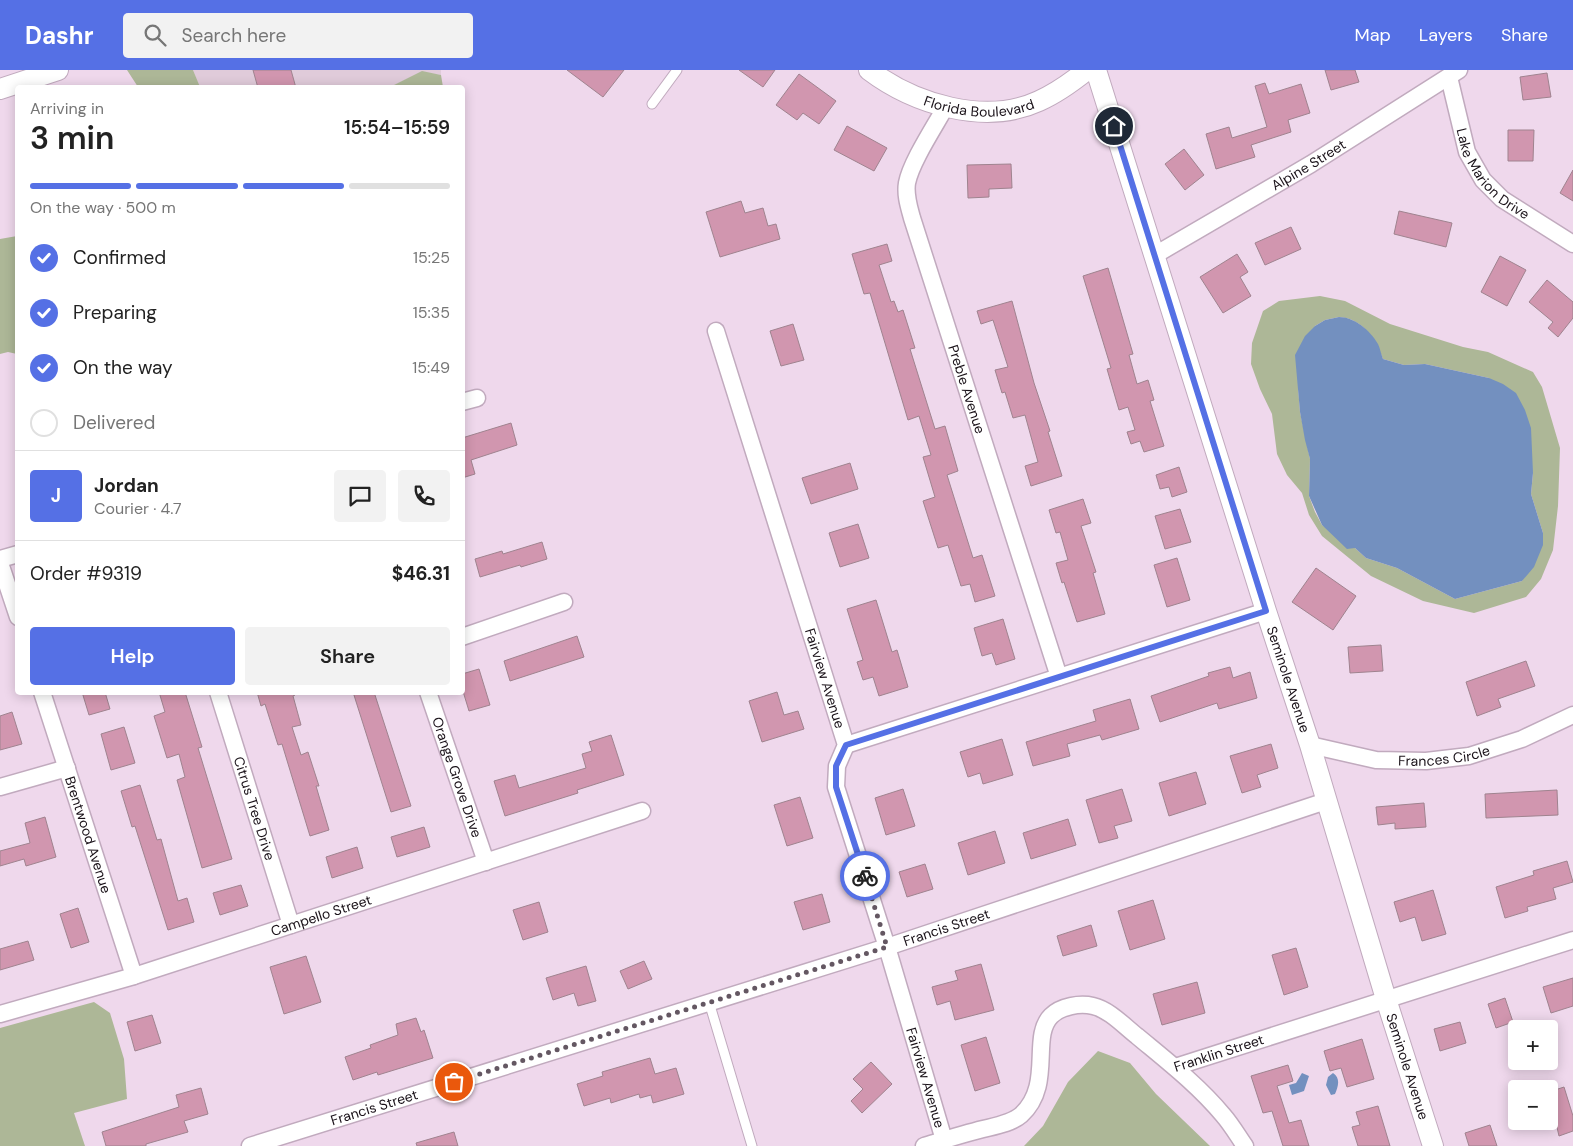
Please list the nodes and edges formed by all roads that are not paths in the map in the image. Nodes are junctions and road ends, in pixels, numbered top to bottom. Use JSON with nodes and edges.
{"nodes":[{"id":1,"x":58,"y":70,"type":"edge"},
{"id":2,"x":677,"y":70,"type":"edge"},
{"id":3,"x":869,"y":70,"type":"edge"},
{"id":4,"x":1087,"y":70,"type":"edge"},
{"id":5,"x":1096,"y":70,"type":"edge"},
{"id":6,"x":1454,"y":73,"type":"edge"},
{"id":7,"x":0,"y":88,"type":"edge"},
{"id":8,"x":652,"y":104,"type":"dead end"},
{"id":9,"x":946,"y":106,"type":"junction"},
{"id":10,"x":1573,"y":244,"type":"edge"},
{"id":11,"x":1155,"y":255,"type":"junction"},
{"id":12,"x":716,"y":331,"type":"dead end"},
{"id":13,"x":15,"y":555,"type":"edge"},
{"id":14,"x":0,"y":560,"type":"edge"},
{"id":15,"x":0,"y":563,"type":"edge"},
{"id":16,"x":564,"y":602,"type":"dead end"},
{"id":17,"x":15,"y":608,"type":"edge"},
{"id":18,"x":1266,"y":611,"type":"junction"},
{"id":19,"x":465,"y":636,"type":"edge"},
{"id":20,"x":1059,"y":677,"type":"junction"},
{"id":21,"x":43,"y":695,"type":"edge"},
{"id":22,"x":219,"y":695,"type":"edge"},
{"id":23,"x":429,"y":695,"type":"edge"},
{"id":24,"x":1573,"y":715,"type":"edge"},
{"id":25,"x":846,"y":745,"type":"junction"},
{"id":26,"x":1310,"y":745,"type":"junction"},
{"id":27,"x":67,"y":768,"type":"junction"},
{"id":28,"x":0,"y":787,"type":"edge"},
{"id":29,"x":1326,"y":802,"type":"junction"},
{"id":30,"x":642,"y":811,"type":"dead end"},
{"id":31,"x":486,"y":862,"type":"junction"},
{"id":32,"x":291,"y":925,"type":"junction"},
{"id":33,"x":1573,"y":940,"type":"edge"},
{"id":34,"x":887,"y":947,"type":"junction"},
{"id":35,"x":134,"y":976,"type":"junction"},
{"id":36,"x":1386,"y":999,"type":"junction"},
{"id":37,"x":709,"y":1002,"type":"junction"},
{"id":38,"x":0,"y":1014,"type":"edge"},
{"id":39,"x":1175,"y":1068,"type":"junction"},
{"id":40,"x":944,"y":1140,"type":"junction"},
{"id":41,"x":250,"y":1146,"type":"edge"},
{"id":42,"x":752,"y":1146,"type":"edge"},
{"id":43,"x":924,"y":1146,"type":"edge"},
{"id":44,"x":1245,"y":1146,"type":"edge"},
{"id":45,"x":1433,"y":1146,"type":"edge"}],
"edges":[{"from":1,"to":7,"type":"street"},
{"from":2,"to":8,"type":"lane"},
{"from":3,"to":9,"type":"street","name":"Florida Boulevard"},
{"from":4,"to":9,"type":"street","name":"Florida Boulevard"},
{"from":5,"to":11,"type":"street","name":"Seminole Avenue"},
{"from":6,"to":10,"type":"street","name":"Lake Marion Drive"},
{"from":6,"to":11,"type":"street","name":"Alpine Street"},
{"from":9,"to":20,"type":"street","name":"Preble Avenue"},
{"from":11,"to":18,"type":"street","name":"Seminole Avenue"},
{"from":12,"to":25,"type":"street","name":"Fairview Avenue"},
{"from":13,"to":14,"type":"street"},
{"from":15,"to":17,"type":"street"},
{"from":16,"to":19,"type":"street"},
{"from":18,"to":20,"type":"street"},
{"from":18,"to":26,"type":"street","name":"Seminole Avenue"},
{"from":20,"to":25,"type":"street"},
{"from":21,"to":27,"type":"street","name":"Brentwood Avenue"},
{"from":22,"to":32,"type":"street","name":"Citrus Tree Drive"},
{"from":23,"to":31,"type":"street","name":"Orange Grove Drive"},
{"from":24,"to":26,"type":"street","name":"Frances Circle"},
{"from":25,"to":34,"type":"street","name":"Fairview Avenue"},
{"from":26,"to":29,"type":"street","name":"Seminole Avenue"},
{"from":27,"to":28,"type":"street"},
{"from":27,"to":35,"type":"street","name":"Brentwood Avenue"},
{"from":29,"to":34,"type":"street","name":"Francis Street"},
{"from":29,"to":36,"type":"street","name":"Seminole Avenue"},
{"from":30,"to":31,"type":"street","name":"Campello Street"},
{"from":31,"to":32,"type":"street","name":"Campello Street"},
{"from":32,"to":35,"type":"street","name":"Campello Street"},
{"from":33,"to":36,"type":"street","name":"Franklin Street"},
{"from":34,"to":37,"type":"street","name":"Francis Street"},
{"from":34,"to":40,"type":"street","name":"Fairview Avenue"},
{"from":35,"to":38,"type":"street","name":"Campello Street"},
{"from":36,"to":39,"type":"street","name":"Franklin Street"},
{"from":36,"to":45,"type":"street","name":"Seminole Avenue"},
{"from":37,"to":41,"type":"street","name":"Francis Street"},
{"from":37,"to":42,"type":"lane"},
{"from":39,"to":40,"type":"street","name":"Franklin Street"},
{"from":39,"to":44,"type":"street"},
{"from":40,"to":43,"type":"street","name":"Franklin Street"}]}
